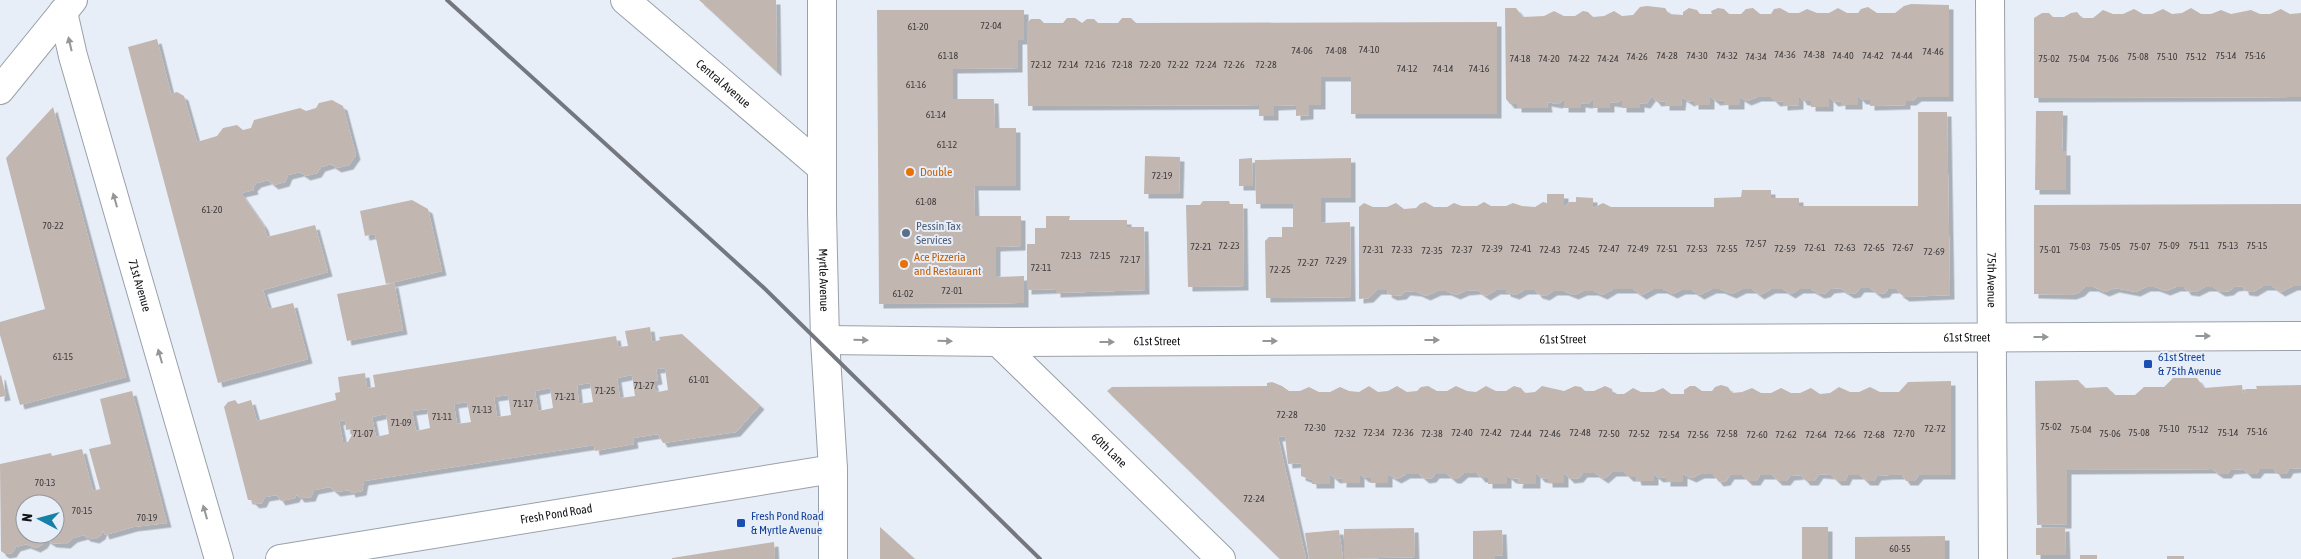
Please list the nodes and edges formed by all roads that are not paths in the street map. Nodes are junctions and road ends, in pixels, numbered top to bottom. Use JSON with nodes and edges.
{"nodes":[{"id":1,"x":625,"y":0,"type":"edge"},
{"id":2,"x":822,"y":0,"type":"edge"},
{"id":3,"x":1990,"y":0,"type":"edge"},
{"id":4,"x":68,"y":6,"type":"edge"},
{"id":5,"x":0,"y":90,"type":"edge"},
{"id":6,"x":822,"y":167,"type":"junction"},
{"id":7,"x":2301,"y":336,"type":"edge"},
{"id":8,"x":1992,"y":337,"type":"junction"},
{"id":9,"x":825,"y":340,"type":"junction"},
{"id":10,"x":998,"y":342,"type":"junction"},
{"id":11,"x":833,"y":469,"type":"junction"},
{"id":12,"x":219,"y":559,"type":"edge"},
{"id":13,"x":280,"y":559,"type":"edge"},
{"id":14,"x":833,"y":559,"type":"edge"},
{"id":15,"x":1221,"y":559,"type":"edge"},
{"id":16,"x":1993,"y":559,"type":"edge"}],
"edges":[{"from":1,"to":6,"type":"street","name":"Central Avenue"},
{"from":2,"to":6,"type":"street","name":"Myrtle Avenue"},
{"from":3,"to":8,"type":"street","name":"75th Avenue"},
{"from":4,"to":5,"type":"street"},
{"from":12,"to":4,"type":"street","name":"71st Avenue","one_way":true},
{"from":6,"to":9,"type":"street","name":"Myrtle Avenue"},
{"from":8,"to":7,"type":"street","name":"61st Street","one_way":true},
{"from":10,"to":8,"type":"street","name":"61st Street","one_way":true},
{"from":8,"to":16,"type":"street","name":"75th Avenue"},
{"from":9,"to":10,"type":"street","name":"61st Street","one_way":true},
{"from":9,"to":11,"type":"street","name":"Myrtle Avenue"},
{"from":10,"to":15,"type":"street","name":"60th Lane"},
{"from":11,"to":13,"type":"street","name":"Fresh Pond Road"},
{"from":11,"to":14,"type":"street","name":"Myrtle Avenue"}]}
